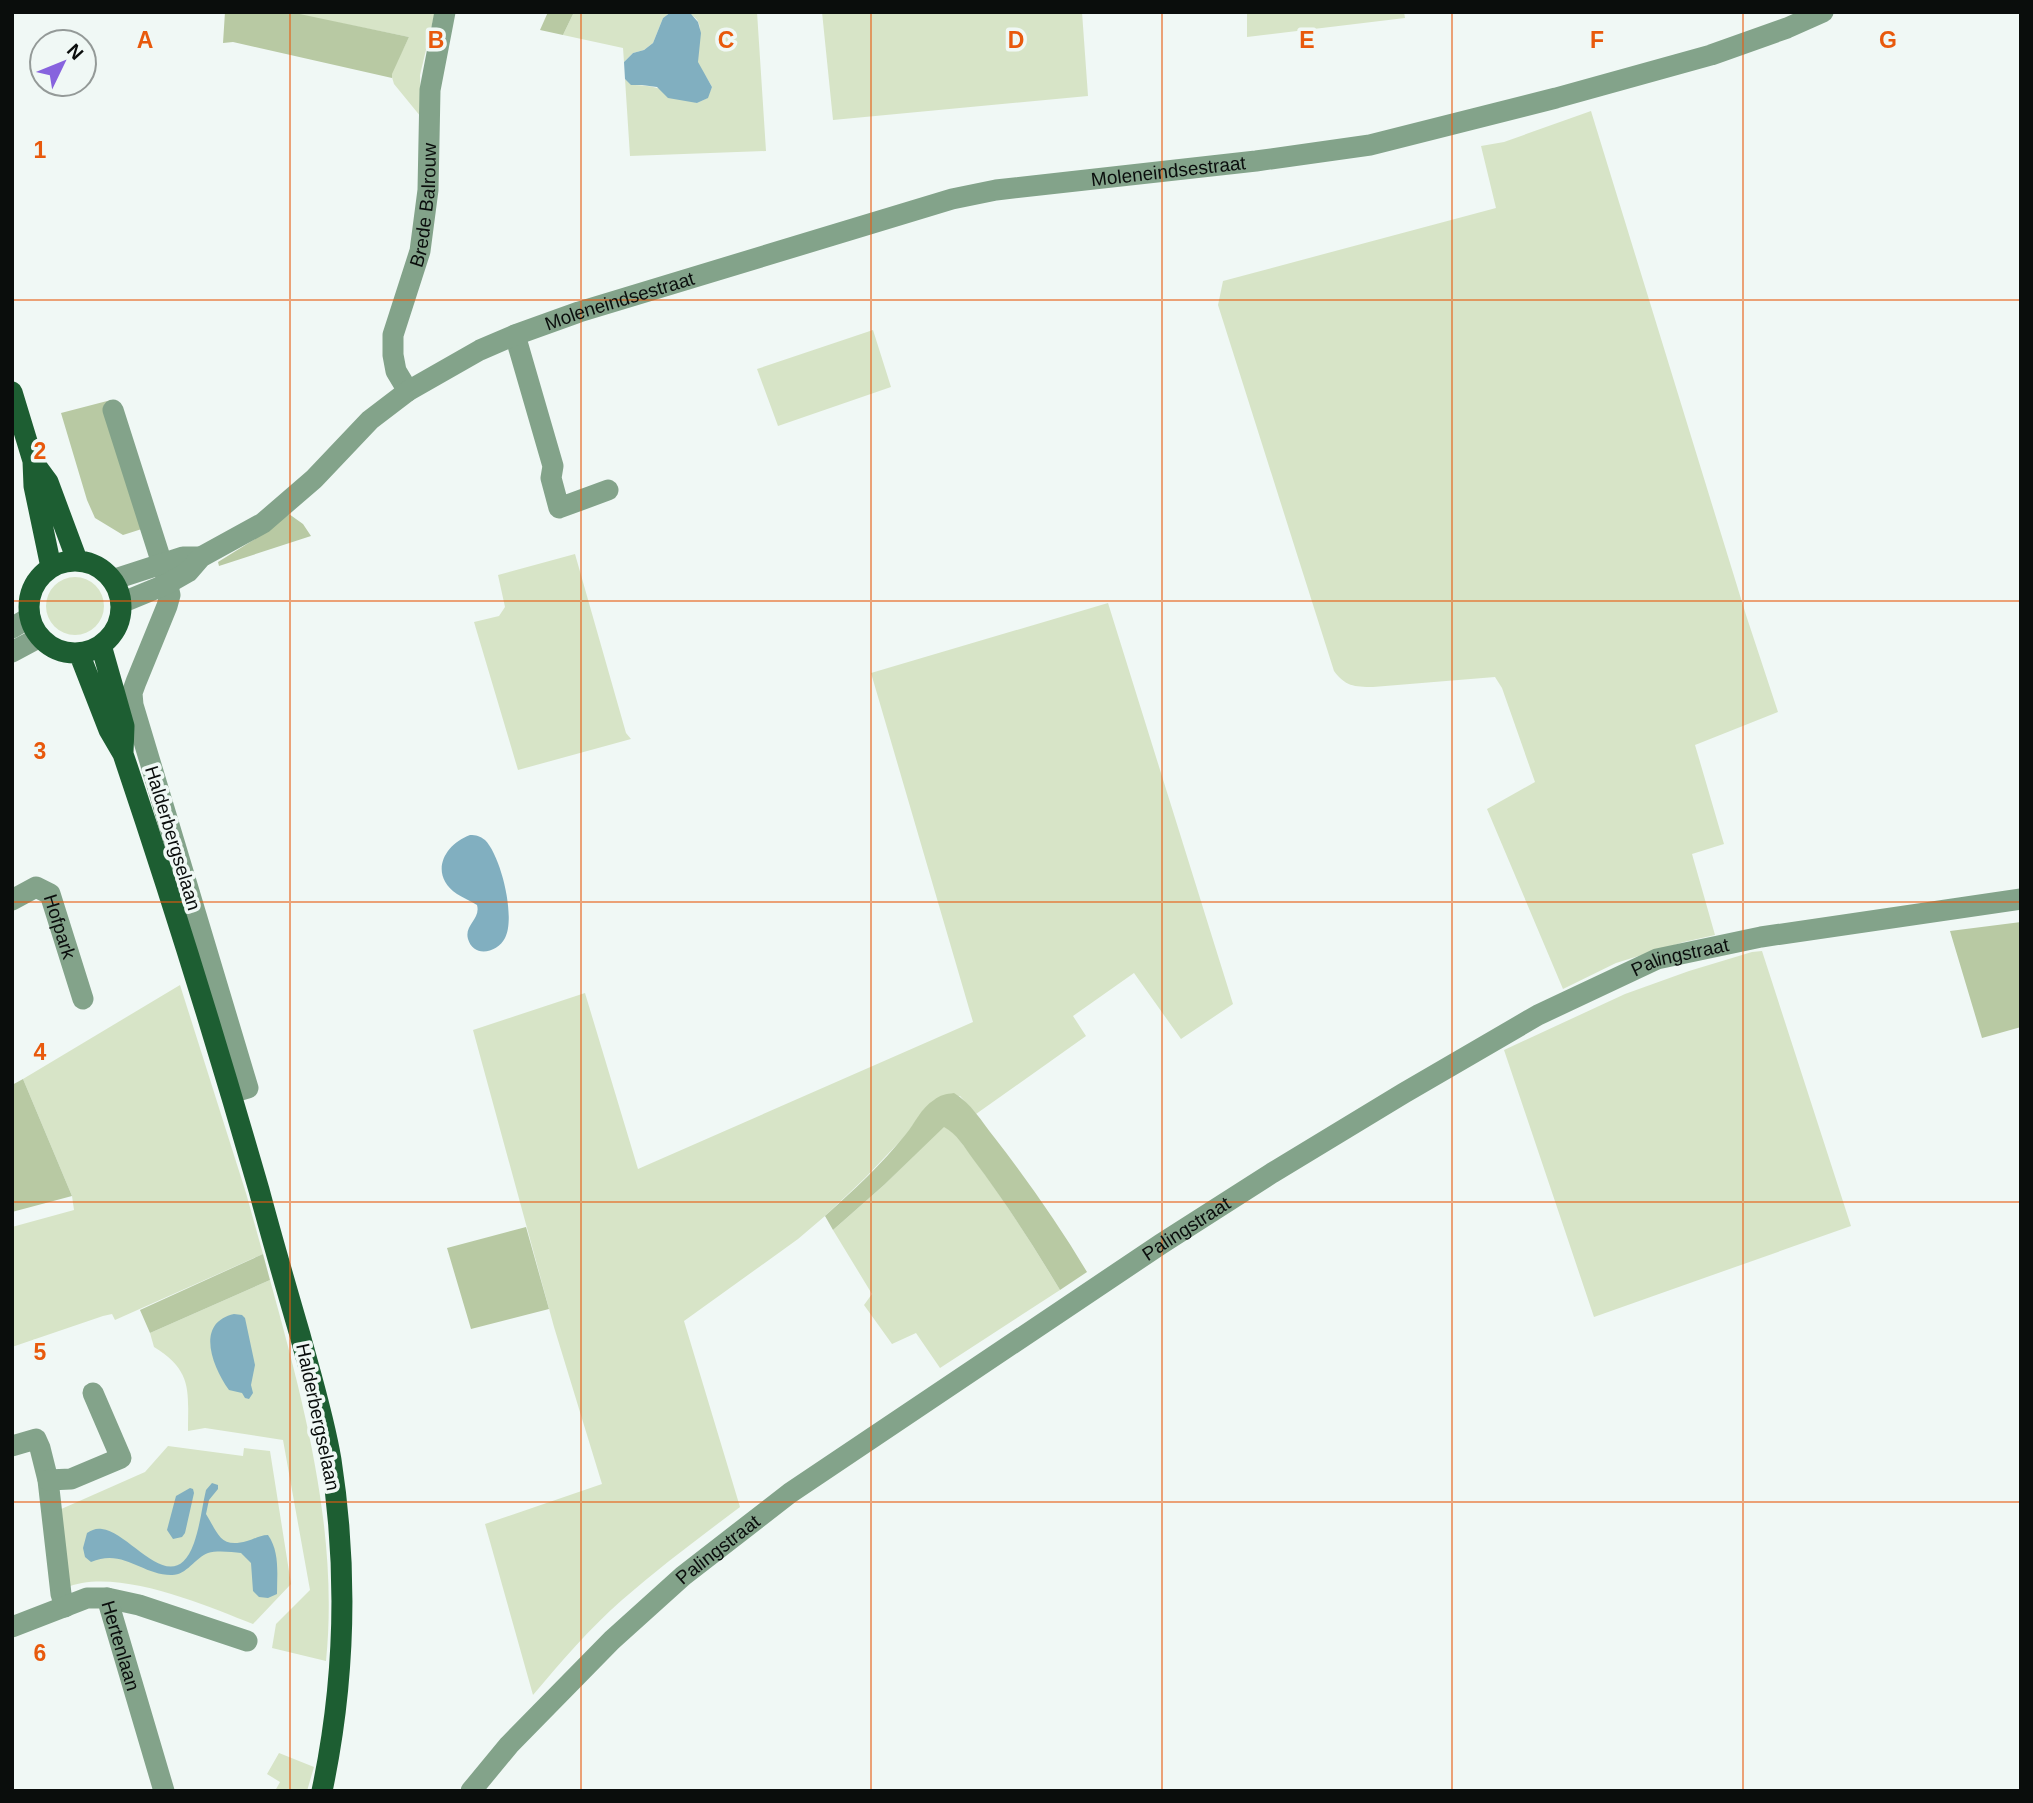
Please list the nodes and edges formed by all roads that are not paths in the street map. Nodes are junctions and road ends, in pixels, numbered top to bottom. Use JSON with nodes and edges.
{"nodes":[{"id":1,"x":445,"y":12,"type":"edge"},
{"id":2,"x":1823,"y":12,"type":"edge"},
{"id":3,"x":515,"y":334,"type":"junction"},
{"id":4,"x":408,"y":391,"type":"junction"},
{"id":5,"x":12,"y":392,"type":"edge"},
{"id":6,"x":113,"y":410,"type":"dead end"},
{"id":7,"x":33,"y":461,"type":"junction"},
{"id":8,"x":608,"y":491,"type":"dead end"},
{"id":9,"x":77,"y":560,"type":"junction"},
{"id":10,"x":51,"y":567,"type":"junction"},
{"id":11,"x":164,"y":574,"type":"junction"},
{"id":12,"x":113,"y":580,"type":"junction"},
{"id":13,"x":121,"y":603,"type":"junction"},
{"id":14,"x":21,"y":623,"type":"edge"},
{"id":15,"x":40,"y":637,"type":"junction"},
{"id":16,"x":101,"y":645,"type":"junction"},
{"id":17,"x":12,"y":652,"type":"edge"},
{"id":18,"x":79,"y":653,"type":"junction"},
{"id":19,"x":123,"y":754,"type":"junction"},
{"id":20,"x":2021,"y":899,"type":"edge"},
{"id":21,"x":12,"y":900,"type":"edge"},
{"id":22,"x":83,"y":999,"type":"dead end"},
{"id":23,"x":231,"y":1093,"type":"junction"},
{"id":24,"x":93,"y":1393,"type":"dead end"},
{"id":25,"x":12,"y":1446,"type":"edge"},
{"id":26,"x":48,"y":1480,"type":"junction"},
{"id":27,"x":107,"y":1598,"type":"junction"},
{"id":28,"x":65,"y":1607,"type":"junction"},
{"id":29,"x":12,"y":1627,"type":"edge"},
{"id":30,"x":247,"y":1641,"type":"dead end"},
{"id":31,"x":164,"y":1791,"type":"edge"},
{"id":32,"x":322,"y":1791,"type":"edge"},
{"id":33,"x":471,"y":1791,"type":"edge"}],
"edges":[{"from":1,"to":4,"type":"street","name":"Brede Balrouw"},
{"from":2,"to":3,"type":"street","name":"Moleneindsestraat"},
{"from":3,"to":4,"type":"street","name":"Moleneindsestraat"},
{"from":3,"to":8,"type":"street"},
{"from":4,"to":11,"type":"street","name":"Moleneindsestraat"},
{"from":5,"to":7,"type":"main road"},
{"from":6,"to":11,"type":"street"},
{"from":7,"to":9,"type":"main road"},
{"from":7,"to":10,"type":"main road"},
{"from":9,"to":10,"type":"main road"},
{"from":9,"to":12,"type":"main road"},
{"from":10,"to":14,"type":"main road"},
{"from":11,"to":12,"type":"street","name":"Moleneindsestraat"},
{"from":11,"to":13,"type":"street","name":"Moleneindsestraat"},
{"from":11,"to":23,"type":"street","name":"Halderbergselaan"},
{"from":12,"to":13,"type":"main road"},
{"from":13,"to":16,"type":"main road"},
{"from":14,"to":15,"type":"main road"},
{"from":15,"to":17,"type":"street"},
{"from":15,"to":18,"type":"main road"},
{"from":16,"to":18,"type":"main road"},
{"from":16,"to":19,"type":"main road","name":"Halderbergselaan"},
{"from":18,"to":19,"type":"main road","name":"Halderbergselaan"},
{"from":19,"to":23,"type":"main road","name":"Halderbergselaan"},
{"from":20,"to":33,"type":"street","name":"Palingstraat"},
{"from":21,"to":22,"type":"street","name":"Hofpark"},
{"from":23,"to":32,"type":"main road","name":"Halderbergselaan"},
{"from":24,"to":26,"type":"street"},
{"from":25,"to":26,"type":"street"},
{"from":26,"to":28,"type":"street"},
{"from":27,"to":28,"type":"street","name":"Hertenlaan"},
{"from":27,"to":30,"type":"street"},
{"from":27,"to":31,"type":"street","name":"Hertenlaan"},
{"from":28,"to":29,"type":"street","name":"Hertenlaan"}]}
